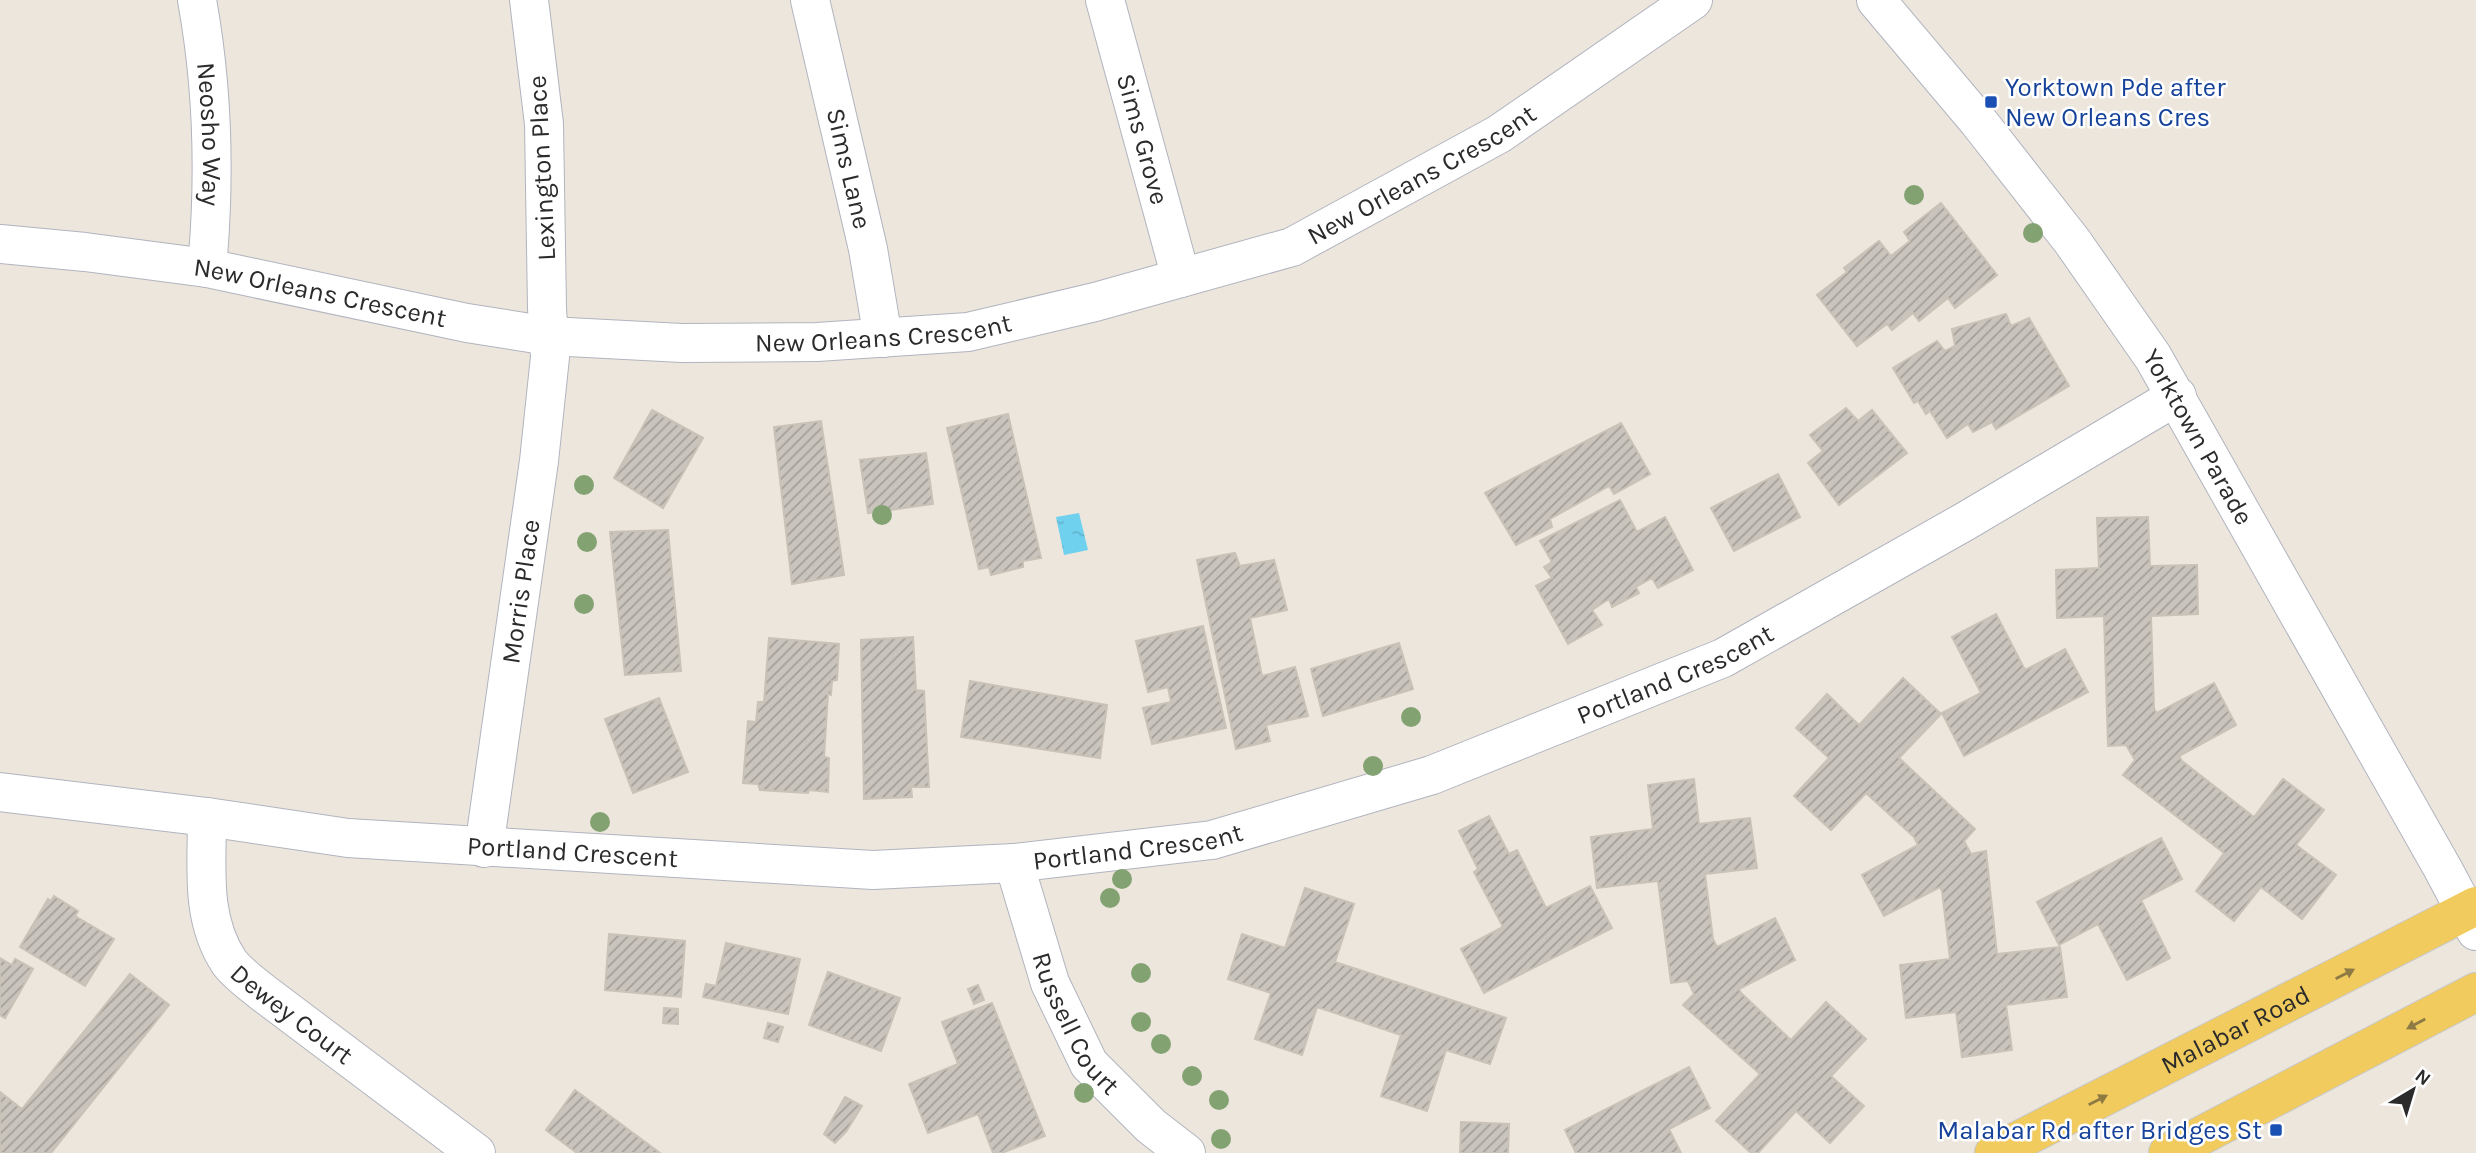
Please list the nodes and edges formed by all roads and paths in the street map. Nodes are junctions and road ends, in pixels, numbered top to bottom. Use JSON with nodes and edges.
{"nodes":[{"id":1,"x":197,"y":0,"type":"edge"},
{"id":2,"x":529,"y":0,"type":"edge"},
{"id":3,"x":810,"y":0,"type":"edge"},
{"id":4,"x":1105,"y":0,"type":"edge"},
{"id":5,"x":1693,"y":0,"type":"edge"},
{"id":6,"x":1876,"y":0,"type":"edge"},
{"id":7,"x":0,"y":244,"type":"edge"},
{"id":8,"x":207,"y":268,"type":"junction"},
{"id":9,"x":1181,"y":278,"type":"junction"},
{"id":10,"x":549,"y":336,"type":"junction"},
{"id":11,"x":883,"y":338,"type":"junction"},
{"id":12,"x":2177,"y":396,"type":"junction"},
{"id":13,"x":0,"y":792,"type":"edge"},
{"id":14,"x":207,"y":817,"type":"junction"},
{"id":15,"x":484,"y":848,"type":"junction"},
{"id":16,"x":1014,"y":863,"type":"junction"},
{"id":17,"x":2473,"y":917,"type":"edge"},
{"id":18,"x":2476,"y":992,"type":"edge"},
{"id":19,"x":476,"y":1153,"type":"edge"},
{"id":20,"x":1186,"y":1153,"type":"edge"},
{"id":21,"x":1994,"y":1153,"type":"edge"},
{"id":22,"x":2168,"y":1153,"type":"edge"}],
"edges":[{"from":1,"to":8,"type":"street","name":"Neosho Way"},
{"from":2,"to":10,"type":"street","name":"Lexington Place"},
{"from":3,"to":11,"type":"street","name":"Sims Lane"},
{"from":4,"to":9,"type":"street","name":"Sims Grove"},
{"from":5,"to":9,"type":"street","name":"New Orleans Crescent"},
{"from":6,"to":12,"type":"street","name":"Yorktown Parade"},
{"from":7,"to":8,"type":"street","name":"New Orleans Crescent"},
{"from":8,"to":10,"type":"street","name":"New Orleans Crescent"},
{"from":9,"to":11,"type":"street","name":"New Orleans Crescent"},
{"from":10,"to":11,"type":"street","name":"New Orleans Crescent"},
{"from":10,"to":15,"type":"street","name":"Morris Place"},
{"from":12,"to":16,"type":"street","name":"Portland Crescent"},
{"from":12,"to":17,"type":"street","name":"Yorktown Parade"},
{"from":13,"to":14,"type":"street","name":"Portland Crescent"},
{"from":14,"to":15,"type":"street","name":"Portland Crescent"},
{"from":14,"to":19,"type":"street","name":"Dewey Court"},
{"from":15,"to":16,"type":"street","name":"Portland Crescent"},
{"from":16,"to":20,"type":"street","name":"Russell Court"},
{"from":21,"to":17,"type":"main road","name":"Malabar Road","one_way":true},
{"from":18,"to":22,"type":"main road","one_way":true}]}
